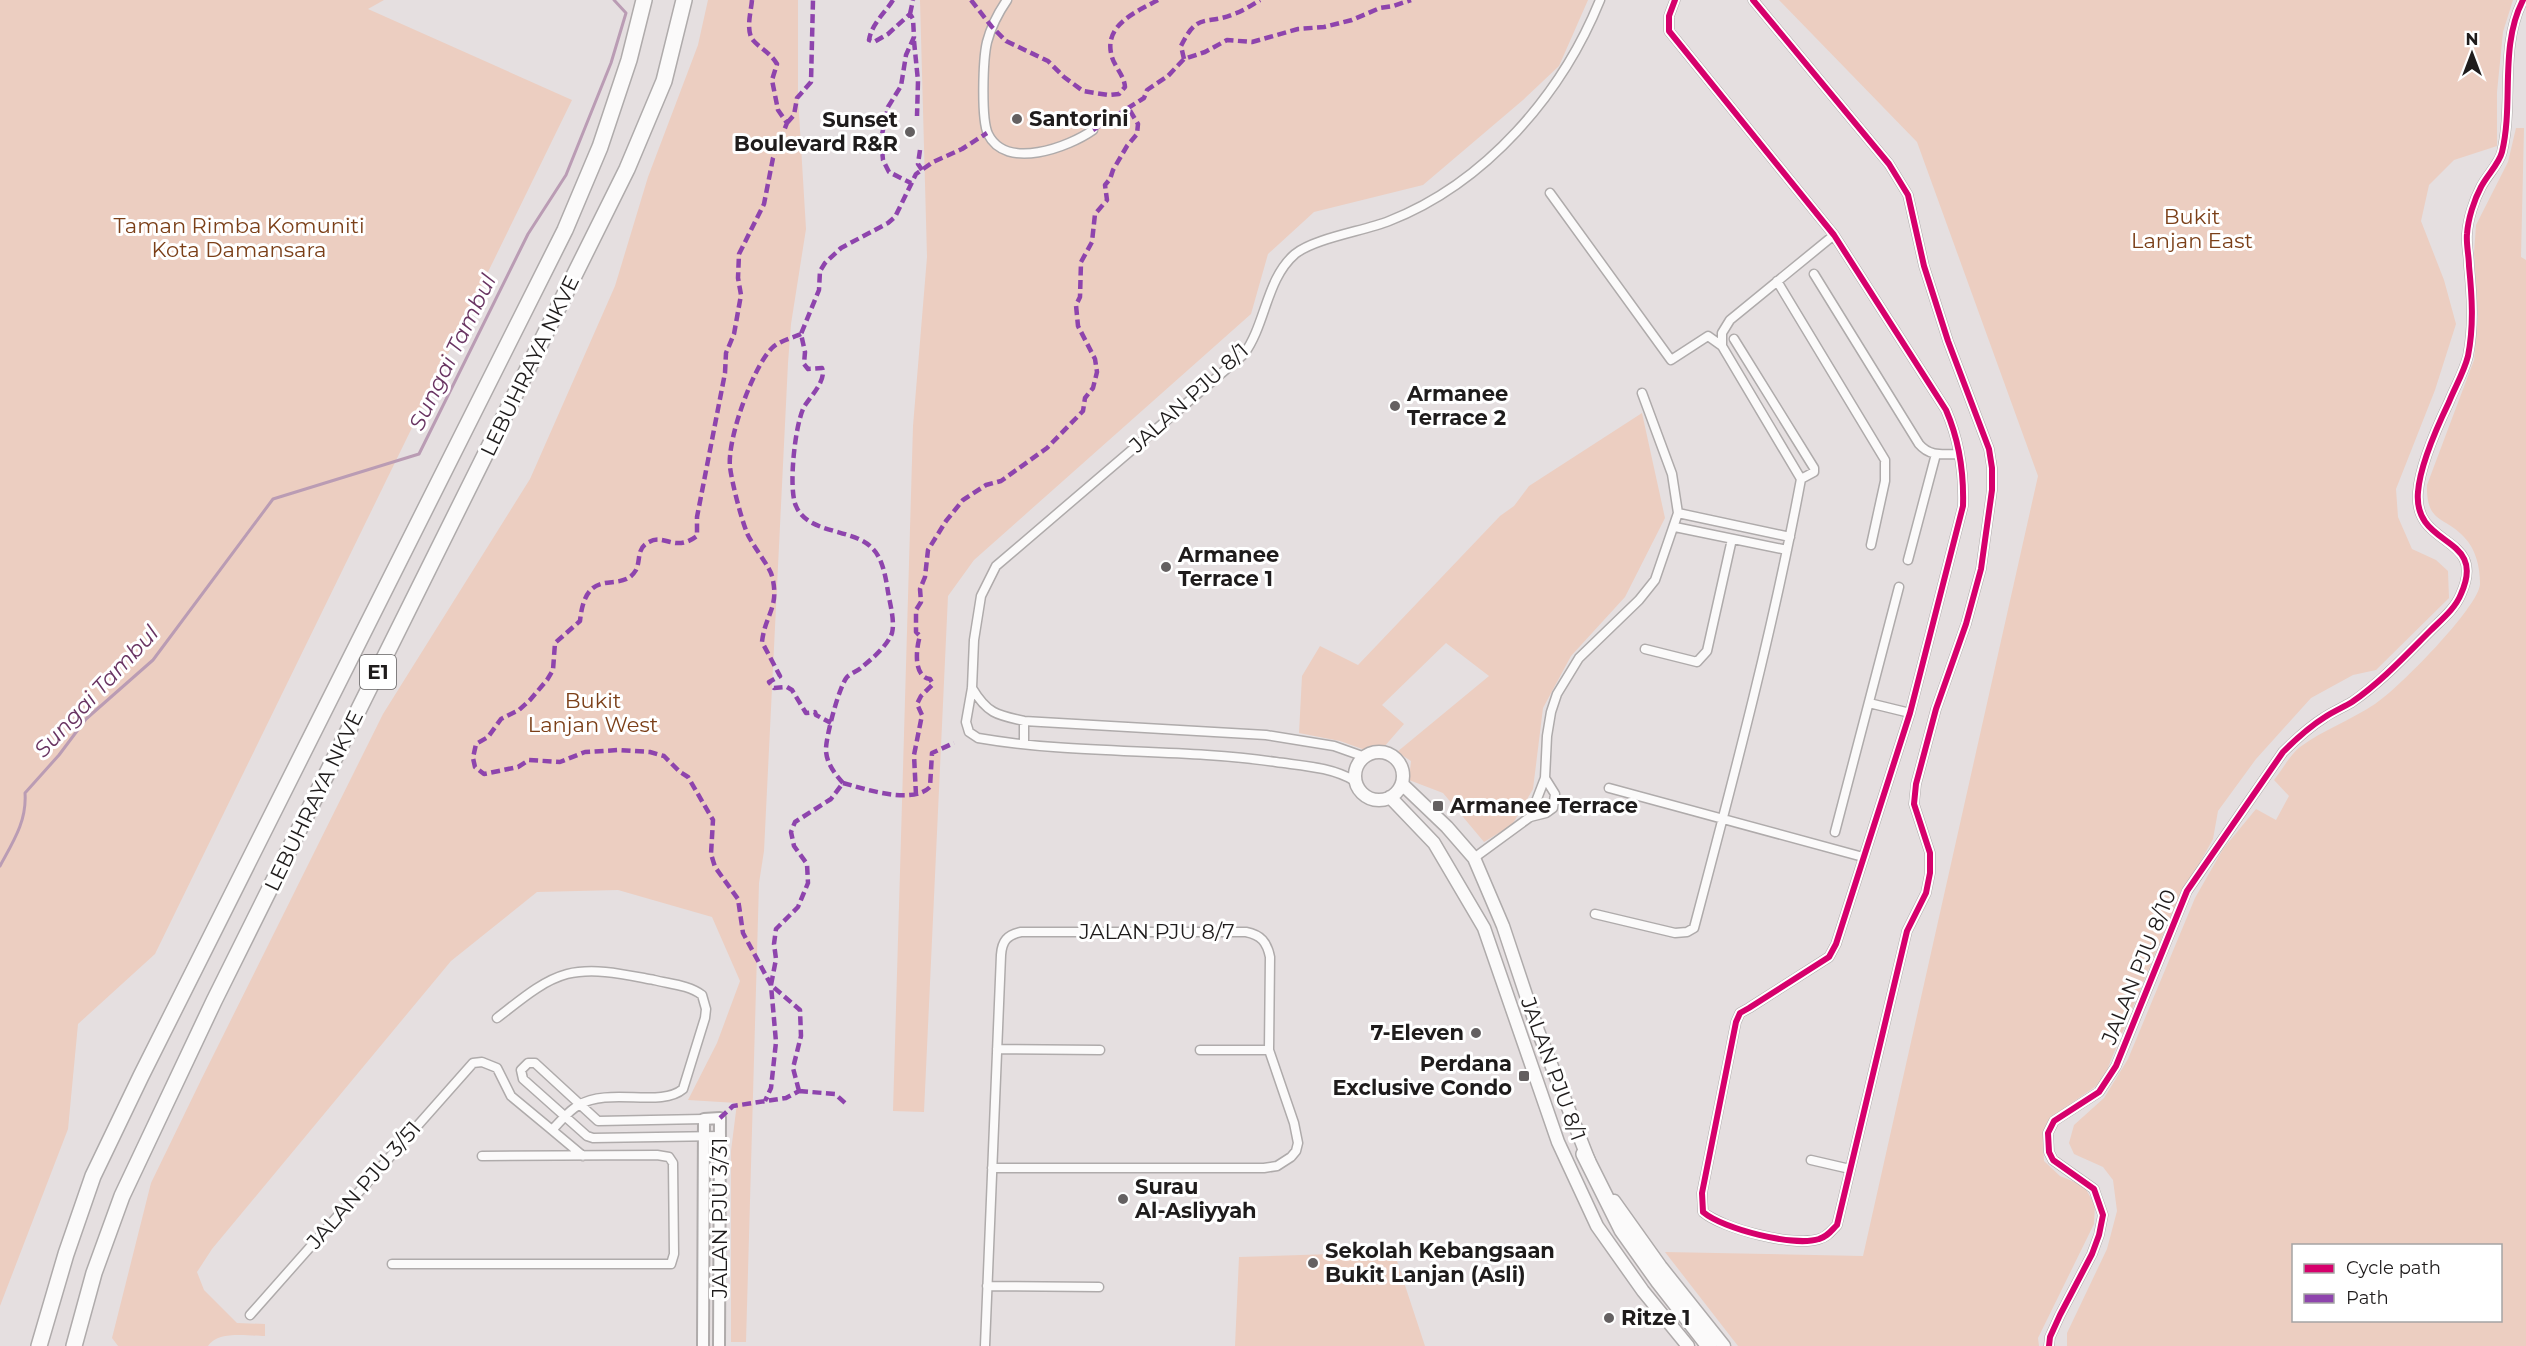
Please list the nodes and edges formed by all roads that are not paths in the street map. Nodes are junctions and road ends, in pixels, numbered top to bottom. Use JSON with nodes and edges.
{"nodes":[{"id":1,"x":644,"y":0,"type":"edge"},
{"id":2,"x":684,"y":0,"type":"edge"},
{"id":3,"x":1007,"y":0,"type":"edge"},
{"id":4,"x":1600,"y":0,"type":"edge"},
{"id":5,"x":1676,"y":0,"type":"edge"},
{"id":6,"x":1753,"y":0,"type":"edge"},
{"id":7,"x":2523,"y":0,"type":"edge"},
{"id":8,"x":1093,"y":130,"type":"dead end"},
{"id":9,"x":1550,"y":193,"type":"dead end"},
{"id":10,"x":1834,"y":235,"type":"junction"},
{"id":11,"x":1814,"y":274,"type":"dead end"},
{"id":12,"x":1777,"y":282,"type":"junction"},
{"id":13,"x":1734,"y":339,"type":"dead end"},
{"id":14,"x":1722,"y":346,"type":"junction"},
{"id":15,"x":1642,"y":393,"type":"dead end"},
{"id":16,"x":1936,"y":454,"type":"junction"},
{"id":17,"x":1958,"y":454,"type":"junction"},
{"id":18,"x":1800,"y":479,"type":"junction"},
{"id":19,"x":1678,"y":513,"type":"junction"},
{"id":20,"x":1675,"y":527,"type":"junction"},
{"id":21,"x":1790,"y":537,"type":"junction"},
{"id":22,"x":1732,"y":539,"type":"junction"},
{"id":23,"x":1871,"y":546,"type":"dead end"},
{"id":24,"x":1787,"y":550,"type":"junction"},
{"id":25,"x":1908,"y":560,"type":"dead end"},
{"id":26,"x":1899,"y":587,"type":"dead end"},
{"id":27,"x":1645,"y":650,"type":"dead end"},
{"id":28,"x":972,"y":687,"type":"junction"},
{"id":29,"x":1869,"y":703,"type":"junction"},
{"id":30,"x":1910,"y":713,"type":"junction"},
{"id":31,"x":1024,"y":721,"type":"junction"},
{"id":32,"x":1024,"y":744,"type":"junction"},
{"id":33,"x":1365,"y":757,"type":"junction"},
{"id":34,"x":1545,"y":778,"type":"junction"},
{"id":35,"x":1355,"y":781,"type":"junction"},
{"id":36,"x":1401,"y":784,"type":"junction"},
{"id":37,"x":1609,"y":789,"type":"dead end"},
{"id":38,"x":1390,"y":797,"type":"junction"},
{"id":39,"x":1530,"y":817,"type":"junction"},
{"id":40,"x":1723,"y":819,"type":"junction"},
{"id":41,"x":1835,"y":831,"type":"dead end"},
{"id":42,"x":1863,"y":857,"type":"junction"},
{"id":43,"x":1474,"y":858,"type":"junction"},
{"id":44,"x":1595,"y":914,"type":"dead end"},
{"id":45,"x":497,"y":1018,"type":"dead end"},
{"id":46,"x":1538,"y":1031,"type":"junction"},
{"id":47,"x":1521,"y":1038,"type":"junction"},
{"id":48,"x":997,"y":1049,"type":"junction"},
{"id":49,"x":1100,"y":1050,"type":"dead end"},
{"id":50,"x":1200,"y":1050,"type":"dead end"},
{"id":51,"x":1269,"y":1050,"type":"junction"},
{"id":52,"x":579,"y":1104,"type":"junction"},
{"id":53,"x":566,"y":1117,"type":"junction"},
{"id":54,"x":704,"y":1119,"type":"junction"},
{"id":55,"x":552,"y":1130,"type":"junction"},
{"id":56,"x":720,"y":1136,"type":"junction"},
{"id":57,"x":704,"y":1137,"type":"junction"},
{"id":58,"x":1584,"y":1154,"type":"junction"},
{"id":59,"x":482,"y":1156,"type":"dead end"},
{"id":60,"x":584,"y":1156,"type":"junction"},
{"id":61,"x":1811,"y":1160,"type":"dead end"},
{"id":62,"x":992,"y":1167,"type":"junction"},
{"id":63,"x":1850,"y":1169,"type":"junction"},
{"id":64,"x":392,"y":1264,"type":"dead end"},
{"id":65,"x":987,"y":1286,"type":"junction"},
{"id":66,"x":1099,"y":1287,"type":"dead end"},
{"id":67,"x":250,"y":1315,"type":"dead end"},
{"id":68,"x":39,"y":1346,"type":"edge"},
{"id":69,"x":74,"y":1346,"type":"edge"},
{"id":70,"x":703,"y":1346,"type":"edge"},
{"id":71,"x":719,"y":1346,"type":"edge"},
{"id":72,"x":985,"y":1346,"type":"edge"},
{"id":73,"x":1688,"y":1346,"type":"edge"},
{"id":74,"x":1709,"y":1346,"type":"edge"},
{"id":75,"x":1724,"y":1346,"type":"edge"},
{"id":76,"x":2049,"y":1346,"type":"edge"}],
"edges":[{"from":1,"to":68,"type":"highway","name":"LEBUHRAYA NKVE","number":"E1"},
{"from":2,"to":69,"type":"highway","name":"LEBUHRAYA NKVE","number":"E1"},
{"from":3,"to":8,"type":"street"},
{"from":4,"to":28,"type":"street","name":"JALAN PJU 8/1"},
{"from":5,"to":10,"type":"street"},
{"from":6,"to":63,"type":"street"},
{"from":7,"to":76,"type":"street","name":"JALAN PJU 8/10"},
{"from":9,"to":14,"type":"street"},
{"from":10,"to":12,"type":"street"},
{"from":10,"to":17,"type":"street"},
{"from":11,"to":16,"type":"street"},
{"from":12,"to":14,"type":"street"},
{"from":12,"to":23,"type":"street"},
{"from":13,"to":18,"type":"street"},
{"from":14,"to":18,"type":"street"},
{"from":15,"to":19,"type":"street"},
{"from":16,"to":17,"type":"street"},
{"from":16,"to":25,"type":"street"},
{"from":17,"to":30,"type":"street"},
{"from":18,"to":21,"type":"street"},
{"from":19,"to":20,"type":"street"},
{"from":19,"to":21,"type":"street"},
{"from":20,"to":22,"type":"street"},
{"from":20,"to":34,"type":"street"},
{"from":21,"to":24,"type":"street"},
{"from":22,"to":24,"type":"street"},
{"from":22,"to":27,"type":"street"},
{"from":24,"to":40,"type":"street"},
{"from":26,"to":29,"type":"street"},
{"from":28,"to":31,"type":"street"},
{"from":28,"to":32,"type":"street","name":"JALAN PJU 8/1"},
{"from":29,"to":30,"type":"street"},
{"from":29,"to":41,"type":"street"},
{"from":30,"to":42,"type":"street"},
{"from":31,"to":32,"type":"street"},
{"from":31,"to":33,"type":"street"},
{"from":32,"to":35,"type":"street","name":"JALAN PJU 8/1"},
{"from":33,"to":35,"type":"main road"},
{"from":33,"to":36,"type":"main road"},
{"from":34,"to":39,"type":"street"},
{"from":34,"to":39,"type":"street"},
{"from":35,"to":38,"type":"main road"},
{"from":36,"to":38,"type":"main road"},
{"from":36,"to":43,"type":"main road","name":"JALAN PJU 8/1"},
{"from":37,"to":40,"type":"street"},
{"from":38,"to":47,"type":"main road","name":"JALAN PJU 8/1"},
{"from":39,"to":43,"type":"street"},
{"from":40,"to":42,"type":"street"},
{"from":40,"to":44,"type":"street"},
{"from":42,"to":63,"type":"street"},
{"from":43,"to":46,"type":"main road","name":"JALAN PJU 8/1"},
{"from":45,"to":52,"type":"street"},
{"from":46,"to":47,"type":"main road"},
{"from":46,"to":58,"type":"main road","name":"JALAN PJU 8/1"},
{"from":47,"to":73,"type":"main road","name":"JALAN PJU 8/1"},
{"from":48,"to":49,"type":"street"},
{"from":48,"to":51,"type":"street","name":"JALAN PJU 8/7"},
{"from":48,"to":62,"type":"street","name":"JALAN PJU 8/7"},
{"from":50,"to":51,"type":"street"},
{"from":51,"to":62,"type":"street","name":"JALAN PJU 8/7"},
{"from":52,"to":53,"type":"street"},
{"from":52,"to":53,"type":"street"},
{"from":52,"to":54,"type":"street"},
{"from":53,"to":55,"type":"street"},
{"from":53,"to":57,"type":"street"},
{"from":54,"to":56,"type":"street","name":"JALAN PJU 3/31"},
{"from":54,"to":57,"type":"street","name":"JALAN PJU 3/31"},
{"from":55,"to":60,"type":"street"},
{"from":55,"to":67,"type":"street","name":"JALAN PJU 3/51"},
{"from":56,"to":57,"type":"street"},
{"from":56,"to":71,"type":"street","name":"JALAN PJU 3/31"},
{"from":57,"to":70,"type":"street","name":"JALAN PJU 3/31"},
{"from":58,"to":74,"type":"highway"},
{"from":58,"to":75,"type":"main road","name":"JALAN PJU 8/1"},
{"from":59,"to":60,"type":"street"},
{"from":60,"to":64,"type":"street"},
{"from":61,"to":63,"type":"street"},
{"from":62,"to":65,"type":"street","name":"JALAN PJU 8/7"},
{"from":65,"to":66,"type":"street"},
{"from":65,"to":72,"type":"street","name":"JALAN PJU 8/7"}]}
